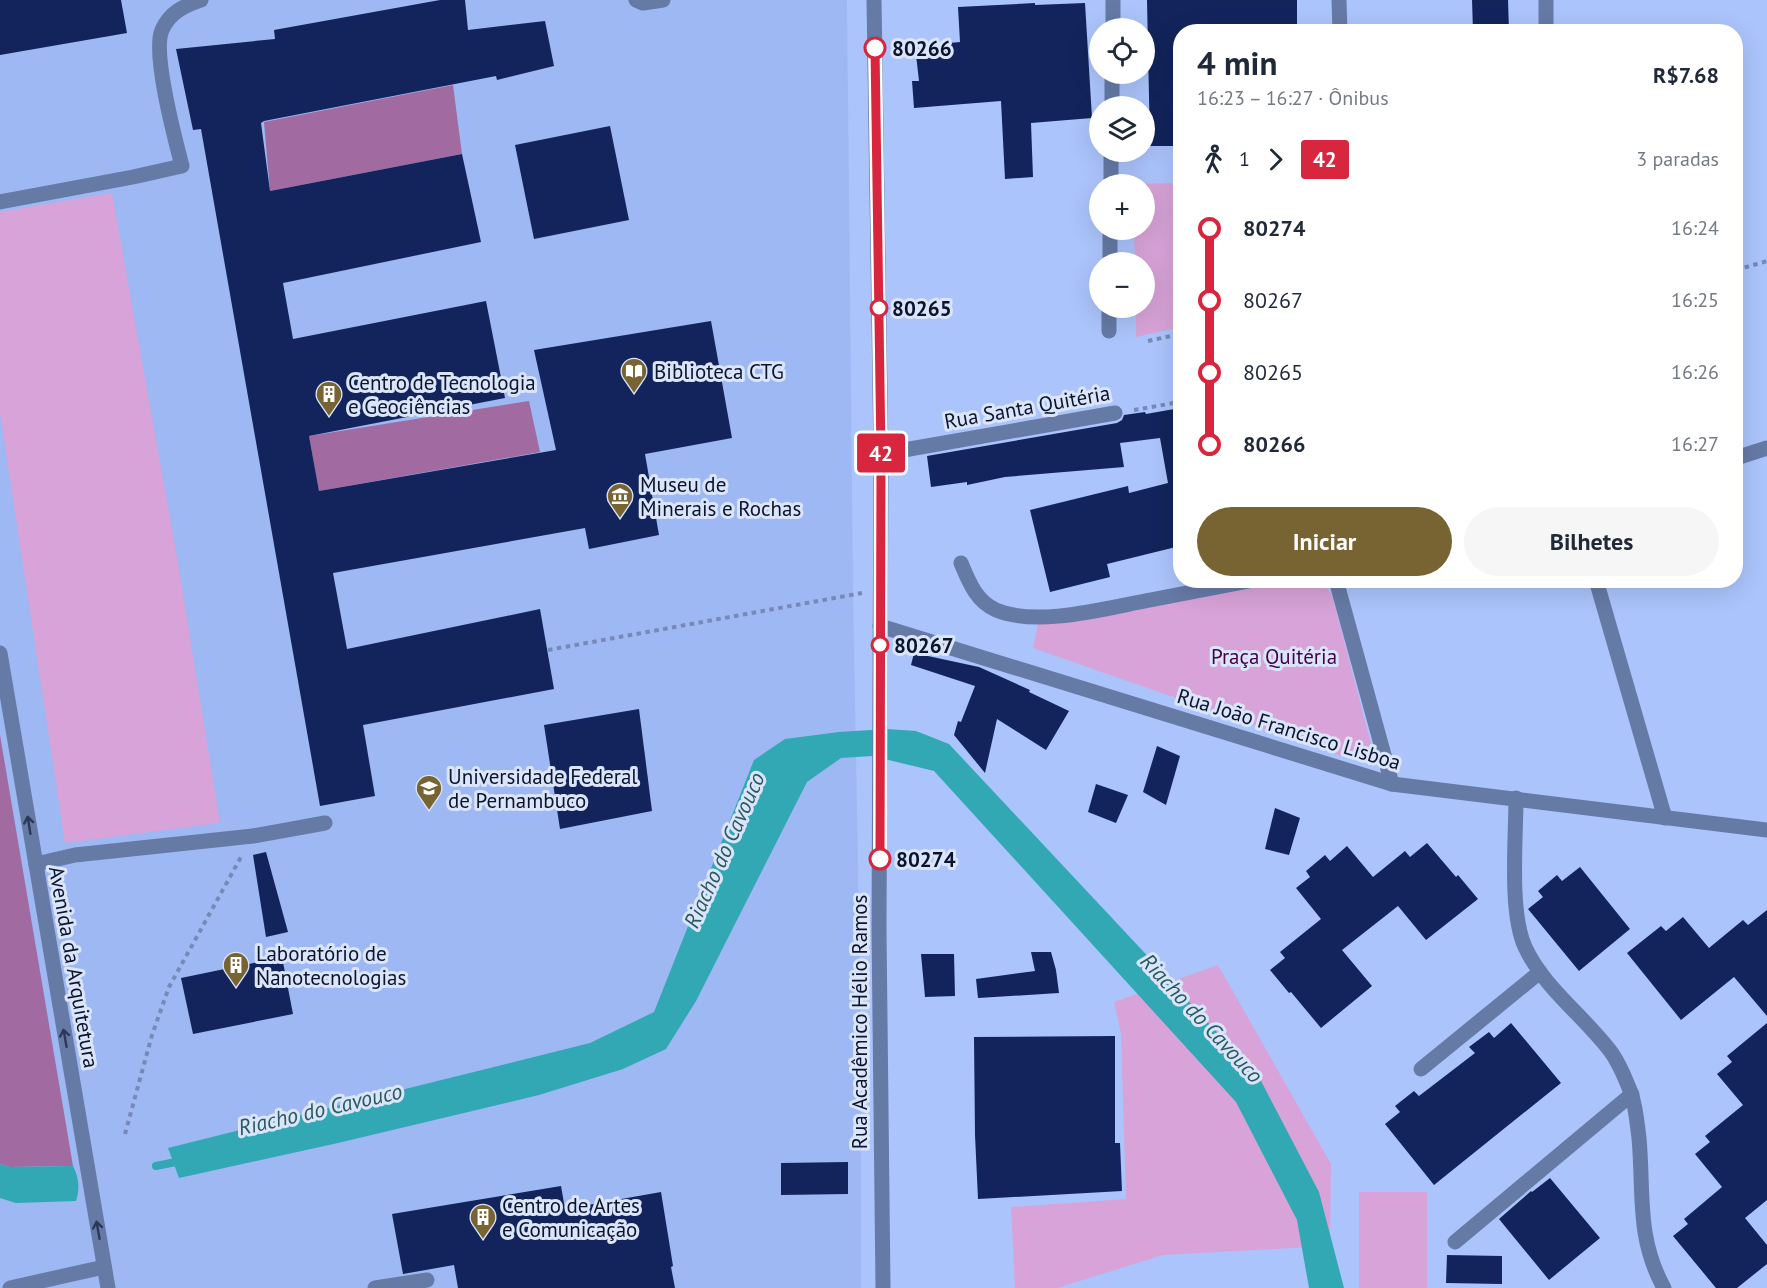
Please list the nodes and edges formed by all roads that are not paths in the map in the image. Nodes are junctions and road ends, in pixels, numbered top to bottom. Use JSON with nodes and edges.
{"nodes":[{"id":1,"x":201,"y":0,"type":"edge"},
{"id":2,"x":636,"y":0,"type":"edge"},
{"id":3,"x":663,"y":0,"type":"edge"},
{"id":4,"x":874,"y":0,"type":"edge"},
{"id":5,"x":1113,"y":0,"type":"edge"},
{"id":6,"x":1339,"y":0,"type":"edge"},
{"id":7,"x":1546,"y":0,"type":"edge"},
{"id":8,"x":1113,"y":18,"type":"edge"},
{"id":9,"x":1340,"y":24,"type":"edge"},
{"id":10,"x":1546,"y":24,"type":"edge"},
{"id":11,"x":0,"y":202,"type":"edge"},
{"id":12,"x":1109,"y":318,"type":"edge"},
{"id":13,"x":1109,"y":331,"type":"dead end"},
{"id":14,"x":1115,"y":413,"type":"road end"},
{"id":15,"x":1767,"y":448,"type":"edge"},
{"id":16,"x":881,"y":454,"type":"junction"},
{"id":17,"x":1743,"y":456,"type":"edge"},
{"id":18,"x":961,"y":563,"type":"dead end"},
{"id":19,"x":1213,"y":588,"type":"edge"},
{"id":20,"x":1338,"y":588,"type":"edge"},
{"id":21,"x":1598,"y":588,"type":"edge"},
{"id":22,"x":880,"y":626,"type":"junction"},
{"id":23,"x":0,"y":653,"type":"edge"},
{"id":24,"x":5,"y":702,"type":"edge"},
{"id":25,"x":1392,"y":784,"type":"junction"},
{"id":26,"x":1516,"y":798,"type":"junction"},
{"id":27,"x":1665,"y":818,"type":"junction"},
{"id":28,"x":326,"y":823,"type":"dead end"},
{"id":29,"x":1767,"y":830,"type":"edge"},
{"id":30,"x":36,"y":864,"type":"junction"},
{"id":31,"x":1540,"y":972,"type":"junction"},
{"id":32,"x":1421,"y":1069,"type":"dead end"},
{"id":33,"x":1632,"y":1094,"type":"junction"},
{"id":34,"x":1455,"y":1242,"type":"dead end"},
{"id":35,"x":104,"y":1267,"type":"junction"},
{"id":36,"x":427,"y":1280,"type":"dead end"},
{"id":37,"x":10,"y":1288,"type":"edge"},
{"id":38,"x":108,"y":1288,"type":"edge"},
{"id":39,"x":375,"y":1288,"type":"edge"},
{"id":40,"x":883,"y":1288,"type":"edge"},
{"id":41,"x":1664,"y":1288,"type":"edge"}],
"edges":[{"from":1,"to":11,"type":"street"},
{"from":2,"to":3,"type":"street"},
{"from":4,"to":16,"type":"street","name":"Rua Acadêmico Hélio Ramos"},
{"from":5,"to":8,"type":"street"},
{"from":6,"to":9,"type":"street"},
{"from":7,"to":10,"type":"street"},
{"from":12,"to":13,"type":"street"},
{"from":14,"to":16,"type":"street","name":"Rua Santa Quitéria"},
{"from":15,"to":17,"type":"street"},
{"from":16,"to":22,"type":"street","name":"Rua Acadêmico Hélio Ramos"},
{"from":18,"to":19,"type":"street"},
{"from":20,"to":25,"type":"street"},
{"from":21,"to":27,"type":"street"},
{"from":22,"to":25,"type":"street","name":"Rua João Francisco Lisboa"},
{"from":22,"to":40,"type":"street","name":"Rua Acadêmico Hélio Ramos"},
{"from":23,"to":24,"type":"street","name":"Avenida da Arquitetura"},
{"from":30,"to":24,"type":"street","name":"Avenida da Arquitetura","one_way":true},
{"from":25,"to":26,"type":"street","name":"Rua João Francisco Lisboa"},
{"from":26,"to":27,"type":"street","name":"Rua João Francisco Lisboa"},
{"from":26,"to":31,"type":"street"},
{"from":27,"to":29,"type":"street","name":"Rua João Francisco Lisboa"},
{"from":28,"to":30,"type":"street"},
{"from":35,"to":30,"type":"street","name":"Avenida da Arquitetura","one_way":true},
{"from":31,"to":32,"type":"street"},
{"from":31,"to":33,"type":"street"},
{"from":33,"to":34,"type":"street"},
{"from":33,"to":41,"type":"street"},
{"from":35,"to":37,"type":"street"},
{"from":35,"to":38,"type":"street","name":"Avenida da Arquitetura"},
{"from":36,"to":39,"type":"street"}]}
